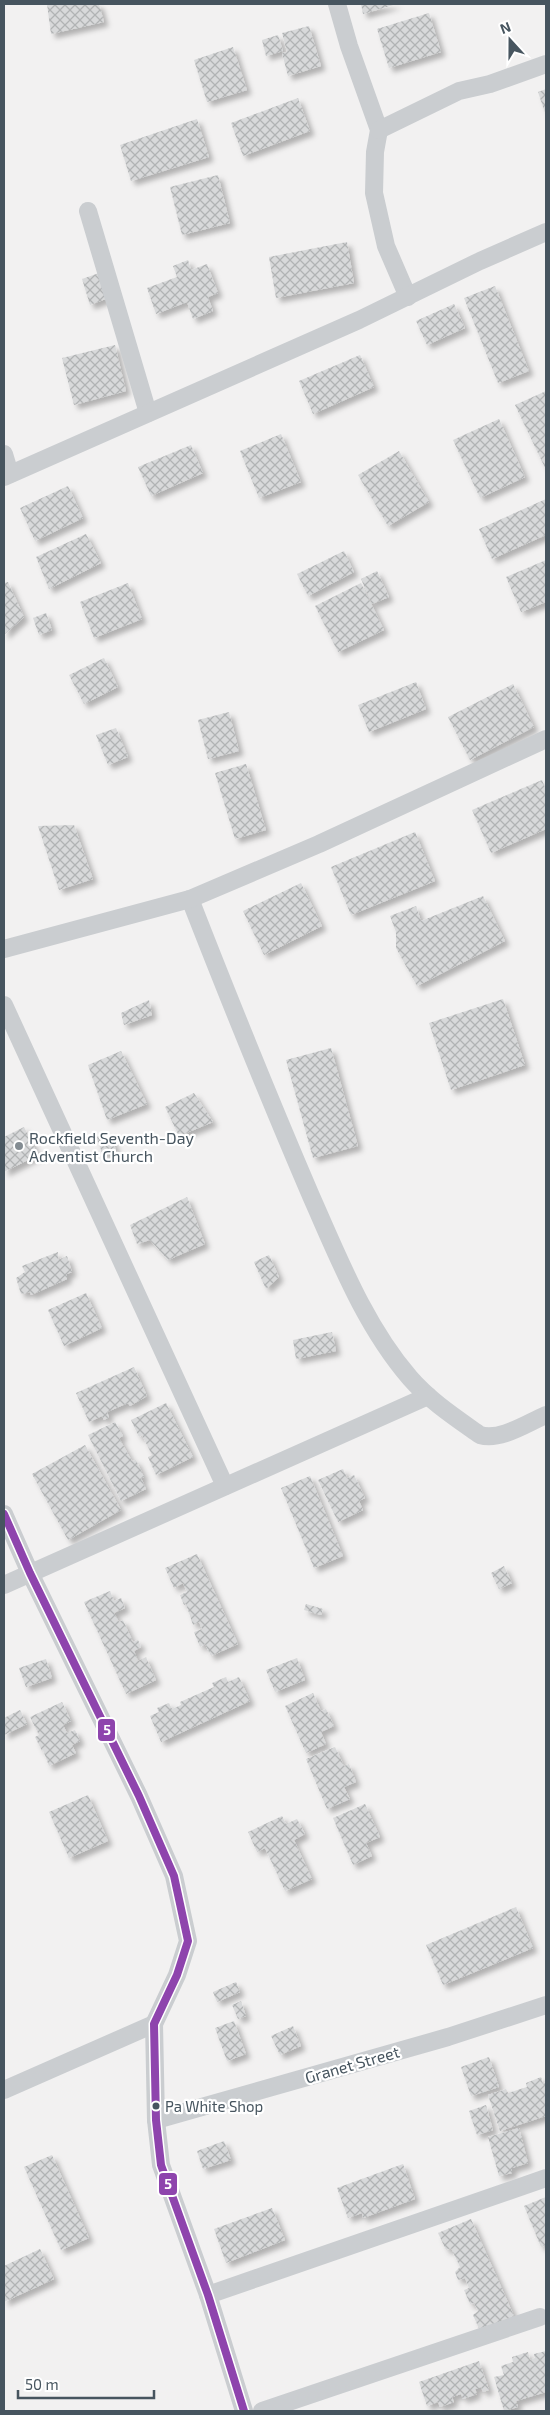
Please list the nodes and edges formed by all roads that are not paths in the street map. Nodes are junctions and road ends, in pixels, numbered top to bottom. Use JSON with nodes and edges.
{"nodes":[{"id":1,"x":337,"y":4,"type":"edge"},
{"id":2,"x":546,"y":64,"type":"edge"},
{"id":3,"x":379,"y":130,"type":"junction"},
{"id":4,"x":88,"y":211,"type":"dead end"},
{"id":5,"x":546,"y":232,"type":"edge"},
{"id":6,"x":408,"y":297,"type":"junction"},
{"id":7,"x":148,"y":413,"type":"junction"},
{"id":8,"x":4,"y":454,"type":"edge"},
{"id":9,"x":7,"y":475,"type":"edge"},
{"id":10,"x":546,"y":739,"type":"edge"},
{"id":11,"x":190,"y":899,"type":"junction"},
{"id":12,"x":4,"y":948,"type":"edge"},
{"id":13,"x":4,"y":1005,"type":"edge"},
{"id":14,"x":428,"y":1396,"type":"junction"},
{"id":15,"x":546,"y":1415,"type":"edge"},
{"id":16,"x":225,"y":1486,"type":"junction"},
{"id":17,"x":4,"y":1514,"type":"edge"},
{"id":18,"x":30,"y":1574,"type":"junction"},
{"id":19,"x":4,"y":1586,"type":"edge"},
{"id":20,"x":546,"y":2005,"type":"edge"},
{"id":21,"x":154,"y":2024,"type":"junction"},
{"id":22,"x":4,"y":2090,"type":"edge"},
{"id":23,"x":156,"y":2120,"type":"junction"},
{"id":24,"x":546,"y":2178,"type":"edge"},
{"id":25,"x":208,"y":2295,"type":"junction"},
{"id":26,"x":540,"y":2316,"type":"dead end"},
{"id":27,"x":244,"y":2411,"type":"edge"},
{"id":28,"x":262,"y":2411,"type":"edge"}],
"edges":[{"from":1,"to":3,"type":"street"},
{"from":2,"to":3,"type":"street"},
{"from":3,"to":6,"type":"street"},
{"from":4,"to":7,"type":"street"},
{"from":5,"to":6,"type":"street"},
{"from":6,"to":7,"type":"street"},
{"from":7,"to":9,"type":"street"},
{"from":8,"to":9,"type":"street"},
{"from":10,"to":11,"type":"street"},
{"from":11,"to":12,"type":"street"},
{"from":11,"to":14,"type":"street"},
{"from":13,"to":16,"type":"street"},
{"from":14,"to":15,"type":"street"},
{"from":14,"to":16,"type":"street"},
{"from":16,"to":18,"type":"street"},
{"from":17,"to":18,"type":"street"},
{"from":18,"to":19,"type":"street"},
{"from":18,"to":21,"type":"street"},
{"from":20,"to":23,"type":"street","name":"Granet Street"},
{"from":21,"to":22,"type":"street"},
{"from":21,"to":23,"type":"street"},
{"from":23,"to":25,"type":"street"},
{"from":24,"to":25,"type":"street"},
{"from":25,"to":27,"type":"street"},
{"from":26,"to":28,"type":"street"}]}
